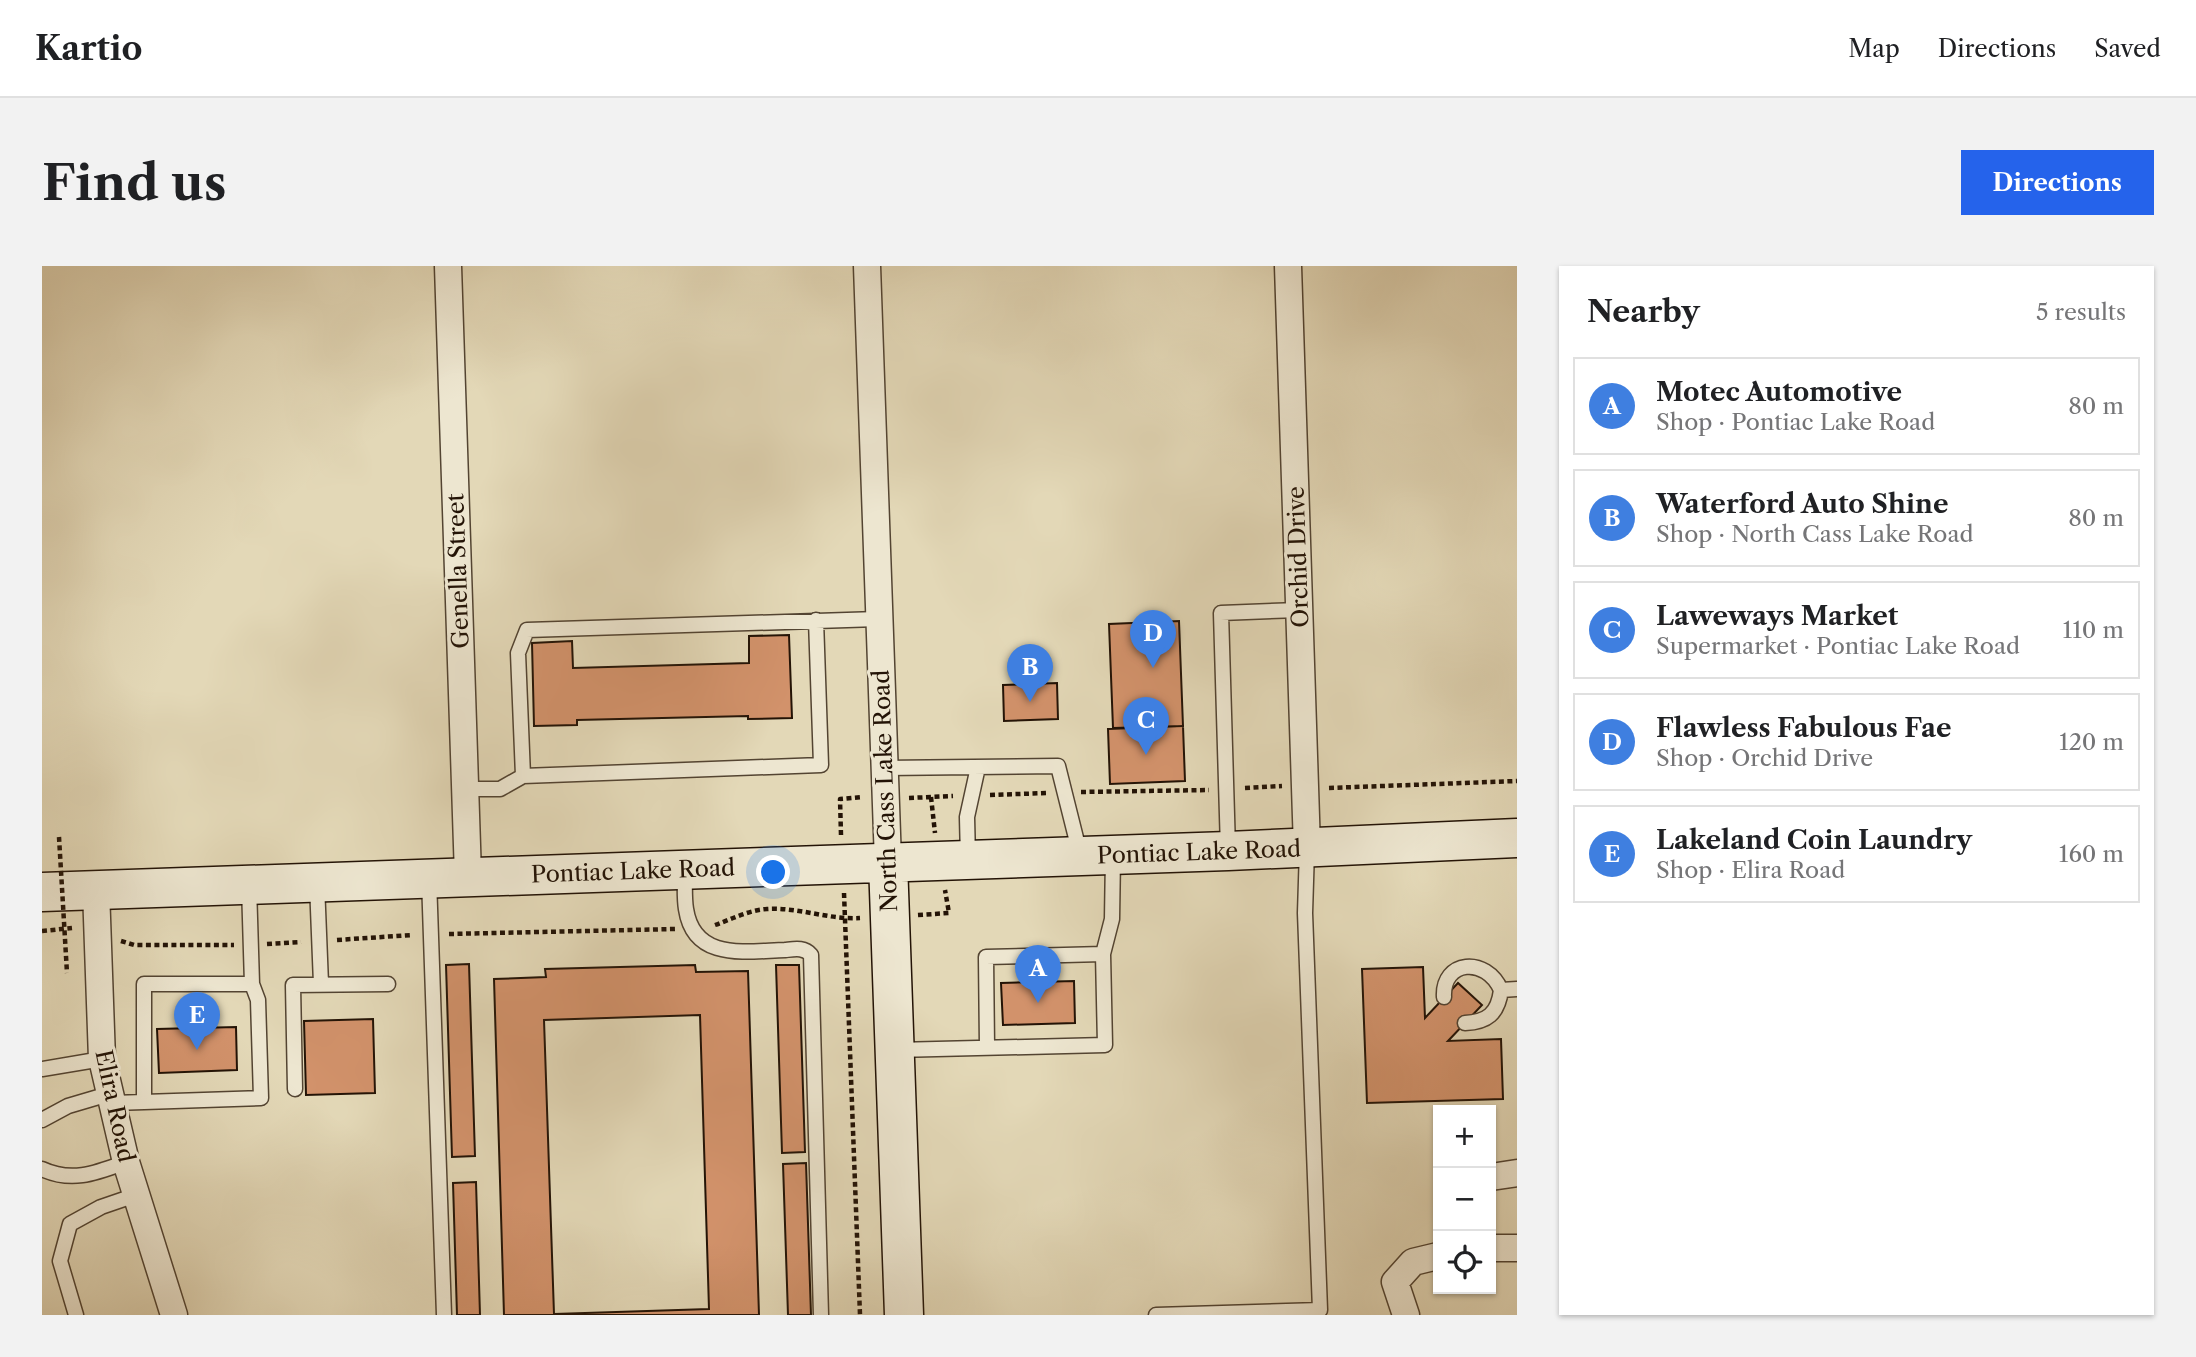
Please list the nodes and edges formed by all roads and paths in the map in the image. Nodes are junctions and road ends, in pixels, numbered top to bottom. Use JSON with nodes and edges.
{"nodes":[{"id":1,"x":448,"y":266,"type":"edge"},
{"id":2,"x":867,"y":266,"type":"edge"},
{"id":3,"x":1288,"y":266,"type":"edge"},
{"id":4,"x":1300,"y":610,"type":"junction"},
{"id":5,"x":878,"y":619,"type":"junction"},
{"id":6,"x":816,"y":620,"type":"junction"},
{"id":7,"x":978,"y":767,"type":"junction"},
{"id":8,"x":884,"y":768,"type":"junction"},
{"id":9,"x":523,"y":776,"type":"junction"},
{"id":10,"x":465,"y":789,"type":"junction"},
{"id":11,"x":859,"y":797,"type":"dead end"},
{"id":12,"x":931,"y":797,"type":"dead end"},
{"id":13,"x":932,"y":819,"type":"dead end"},
{"id":14,"x":840,"y":822,"type":"dead end"},
{"id":15,"x":60,"y":837,"type":"dead end"},
{"id":16,"x":1517,"y":838,"type":"edge"},
{"id":17,"x":1307,"y":848,"type":"junction"},
{"id":18,"x":1228,"y":851,"type":"junction"},
{"id":19,"x":1097,"y":856,"type":"junction"},
{"id":20,"x":968,"y":860,"type":"junction"},
{"id":21,"x":888,"y":862,"type":"junction"},
{"id":22,"x":685,"y":869,"type":"junction"},
{"id":23,"x":468,"y":876,"type":"junction"},
{"id":24,"x":429,"y":878,"type":"junction"},
{"id":25,"x":317,"y":882,"type":"junction"},
{"id":26,"x":249,"y":884,"type":"junction"},
{"id":27,"x":96,"y":890,"type":"junction"},
{"id":28,"x":42,"y":892,"type":"edge"},
{"id":29,"x":946,"y":898,"type":"dead end"},
{"id":30,"x":844,"y":906,"type":"dead end"},
{"id":31,"x":931,"y":914,"type":"dead end"},
{"id":32,"x":1103,"y":954,"type":"junction"},
{"id":33,"x":67,"y":973,"type":"dead end"},
{"id":34,"x":252,"y":984,"type":"junction"},
{"id":35,"x":321,"y":984,"type":"junction"},
{"id":36,"x":388,"y":984,"type":"dead end"},
{"id":37,"x":1517,"y":989,"type":"edge"},
{"id":38,"x":1501,"y":990,"type":"junction"},
{"id":39,"x":1444,"y":998,"type":"dead end"},
{"id":40,"x":1465,"y":1023,"type":"dead end"},
{"id":41,"x":987,"y":1047,"type":"junction"},
{"id":42,"x":894,"y":1050,"type":"junction"},
{"id":43,"x":103,"y":1059,"type":"junction"},
{"id":44,"x":42,"y":1069,"type":"edge"},
{"id":45,"x":295,"y":1089,"type":"dead end"},
{"id":46,"x":113,"y":1098,"type":"junction"},
{"id":47,"x":144,"y":1102,"type":"junction"},
{"id":48,"x":42,"y":1120,"type":"edge"},
{"id":49,"x":125,"y":1162,"type":"junction"},
{"id":50,"x":42,"y":1169,"type":"edge"},
{"id":51,"x":1517,"y":1173,"type":"edge"},
{"id":52,"x":1496,"y":1176,"type":"edge"},
{"id":53,"x":136,"y":1195,"type":"junction"},
{"id":54,"x":1496,"y":1248,"type":"edge"},
{"id":55,"x":1517,"y":1248,"type":"edge"},
{"id":56,"x":1433,"y":1257,"type":"edge"},
{"id":57,"x":76,"y":1315,"type":"edge"},
{"id":58,"x":174,"y":1315,"type":"edge"},
{"id":59,"x":444,"y":1315,"type":"edge"},
{"id":60,"x":821,"y":1315,"type":"edge"},
{"id":61,"x":860,"y":1315,"type":"edge"},
{"id":62,"x":904,"y":1315,"type":"edge"},
{"id":63,"x":1156,"y":1315,"type":"edge"},
{"id":64,"x":1406,"y":1315,"type":"edge"}],
"edges":[{"from":1,"to":10,"type":"street","name":"Genella Street"},
{"from":2,"to":5,"type":"street","name":"North Cass Lake Road"},
{"from":3,"to":4,"type":"street","name":"Orchid Drive"},
{"from":4,"to":17,"type":"street","name":"Orchid Drive"},
{"from":4,"to":18,"type":"lane"},
{"from":5,"to":6,"type":"lane"},
{"from":5,"to":8,"type":"street","name":"North Cass Lake Road"},
{"from":6,"to":9,"type":"lane"},
{"from":6,"to":9,"type":"lane"},
{"from":7,"to":8,"type":"lane"},
{"from":7,"to":19,"type":"lane"},
{"from":7,"to":20,"type":"lane"},
{"from":8,"to":21,"type":"street","name":"North Cass Lake Road"},
{"from":9,"to":10,"type":"lane"},
{"from":10,"to":23,"type":"street","name":"Genella Street"},
{"from":11,"to":14,"type":"path"},
{"from":12,"to":13,"type":"path"},
{"from":15,"to":33,"type":"path","bridge":true},
{"from":16,"to":17,"type":"main road","name":"Pontiac Lake Road"},
{"from":17,"to":18,"type":"main road","name":"Pontiac Lake Road"},
{"from":17,"to":63,"type":"lane"},
{"from":18,"to":19,"type":"main road","name":"Pontiac Lake Road"},
{"from":19,"to":20,"type":"main road","name":"Pontiac Lake Road"},
{"from":19,"to":32,"type":"lane"},
{"from":20,"to":21,"type":"main road","name":"Pontiac Lake Road"},
{"from":21,"to":22,"type":"main road","name":"Pontiac Lake Road"},
{"from":21,"to":42,"type":"main road","name":"North Cass Lake Road"},
{"from":22,"to":23,"type":"main road","name":"Pontiac Lake Road"},
{"from":22,"to":60,"type":"lane"},
{"from":23,"to":24,"type":"main road","name":"Pontiac Lake Road"},
{"from":24,"to":25,"type":"main road","name":"Pontiac Lake Road"},
{"from":24,"to":59,"type":"lane"},
{"from":25,"to":26,"type":"main road","name":"Pontiac Lake Road"},
{"from":25,"to":35,"type":"lane"},
{"from":26,"to":27,"type":"main road","name":"Pontiac Lake Road"},
{"from":26,"to":34,"type":"lane"},
{"from":27,"to":28,"type":"main road","name":"Pontiac Lake Road"},
{"from":27,"to":43,"type":"street","name":"Elira Road"},
{"from":29,"to":31,"type":"path"},
{"from":30,"to":61,"type":"path"},
{"from":32,"to":41,"type":"lane"},
{"from":32,"to":41,"type":"lane"},
{"from":34,"to":47,"type":"lane"},
{"from":34,"to":47,"type":"lane"},
{"from":35,"to":36,"type":"lane"},
{"from":35,"to":45,"type":"lane"},
{"from":37,"to":38,"type":"lane"},
{"from":38,"to":39,"type":"lane"},
{"from":38,"to":40,"type":"lane"},
{"from":41,"to":42,"type":"lane"},
{"from":42,"to":62,"type":"main road","name":"North Cass Lake Road"},
{"from":43,"to":44,"type":"lane"},
{"from":43,"to":46,"type":"street","name":"Elira Road"},
{"from":46,"to":47,"type":"lane"},
{"from":46,"to":48,"type":"lane"},
{"from":46,"to":49,"type":"street","name":"Elira Road"},
{"from":49,"to":50,"type":"lane"},
{"from":49,"to":53,"type":"street","name":"Elira Road"},
{"from":51,"to":52,"type":"street"},
{"from":53,"to":57,"type":"lane"},
{"from":53,"to":58,"type":"street","name":"Elira Road"},
{"from":54,"to":55,"type":"street"},
{"from":56,"to":64,"type":"street"}]}
